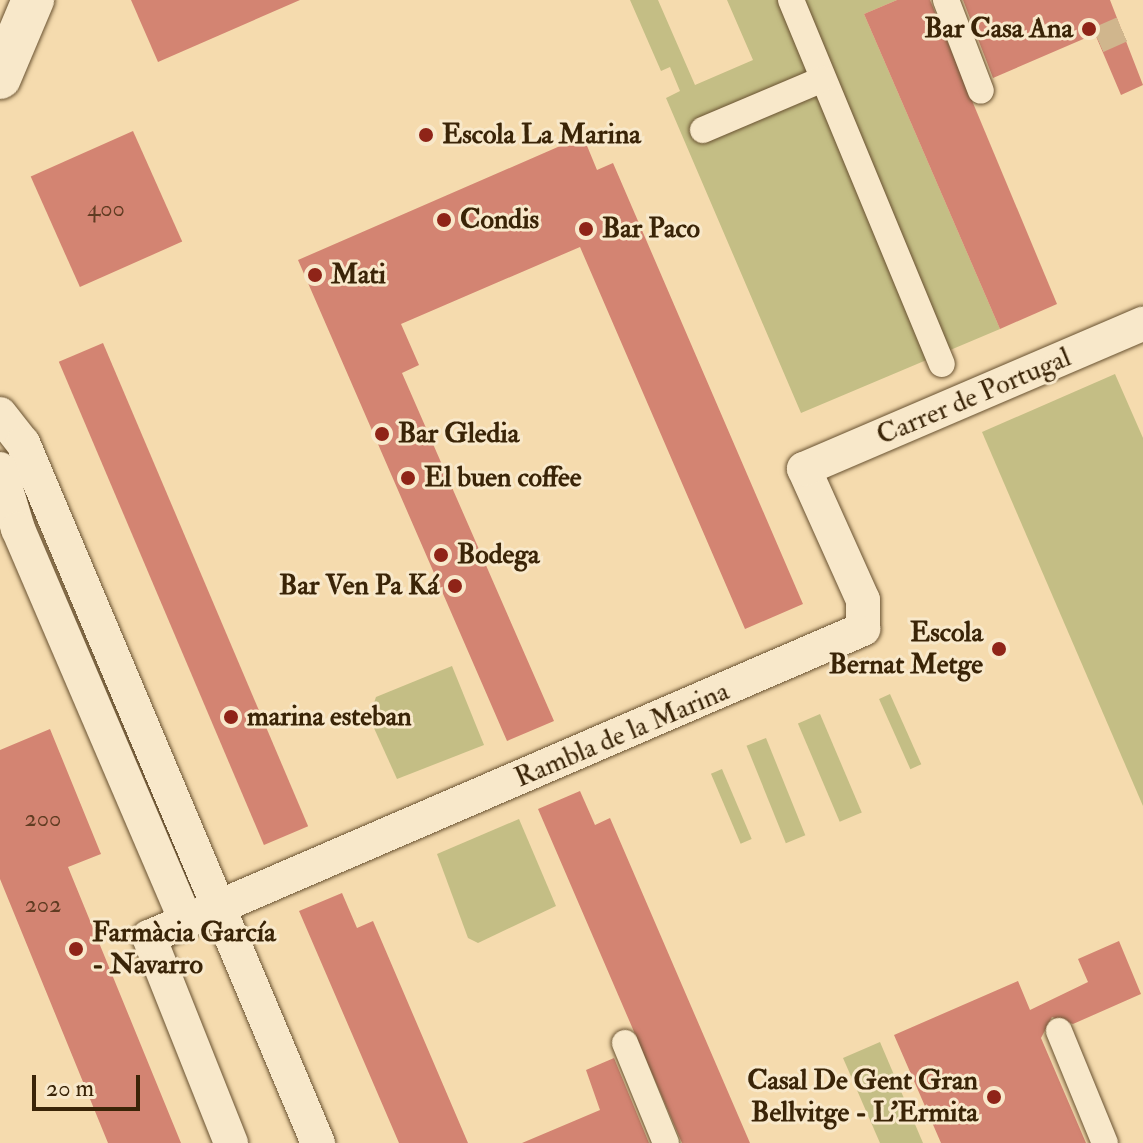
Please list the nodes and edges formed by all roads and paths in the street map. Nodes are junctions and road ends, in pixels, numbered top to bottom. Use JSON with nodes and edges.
{"nodes":[{"id":1,"x":33,"y":0,"type":"edge"},
{"id":2,"x":791,"y":0,"type":"edge"},
{"id":3,"x":946,"y":0,"type":"edge"},
{"id":4,"x":0,"y":78,"type":"edge"},
{"id":5,"x":823,"y":79,"type":"junction"},
{"id":6,"x":981,"y":91,"type":"dead end"},
{"id":7,"x":703,"y":130,"type":"dead end"},
{"id":8,"x":1143,"y":324,"type":"edge"},
{"id":9,"x":942,"y":364,"type":"dead end"},
{"id":10,"x":0,"y":414,"type":"edge"},
{"id":11,"x":0,"y":469,"type":"edge"},
{"id":12,"x":804,"y":469,"type":"joint"},
{"id":13,"x":220,"y":905,"type":"junction"},
{"id":14,"x":186,"y":921,"type":"junction"},
{"id":15,"x":1059,"y":1031,"type":"dead end"},
{"id":16,"x":625,"y":1043,"type":"dead end"},
{"id":17,"x":231,"y":1143,"type":"edge"},
{"id":18,"x":318,"y":1143,"type":"edge"},
{"id":19,"x":666,"y":1143,"type":"edge"},
{"id":20,"x":1105,"y":1143,"type":"edge"}],
"edges":[{"from":1,"to":4,"type":"street"},
{"from":2,"to":5,"type":"street"},
{"from":3,"to":6,"type":"street"},
{"from":5,"to":7,"type":"street"},
{"from":5,"to":9,"type":"street"},
{"from":8,"to":12,"type":"street","name":"Carrer de Portugal"},
{"from":10,"to":13,"type":"street"},
{"from":11,"to":14,"type":"street"},
{"from":12,"to":13,"type":"street","name":"Rambla de la Marina"},
{"from":13,"to":14,"type":"street","name":"Rambla de la Marina"},
{"from":13,"to":18,"type":"street"},
{"from":14,"to":17,"type":"street","name":"Rambla de la Marina"},
{"from":15,"to":20,"type":"street"},
{"from":16,"to":19,"type":"street"}]}
